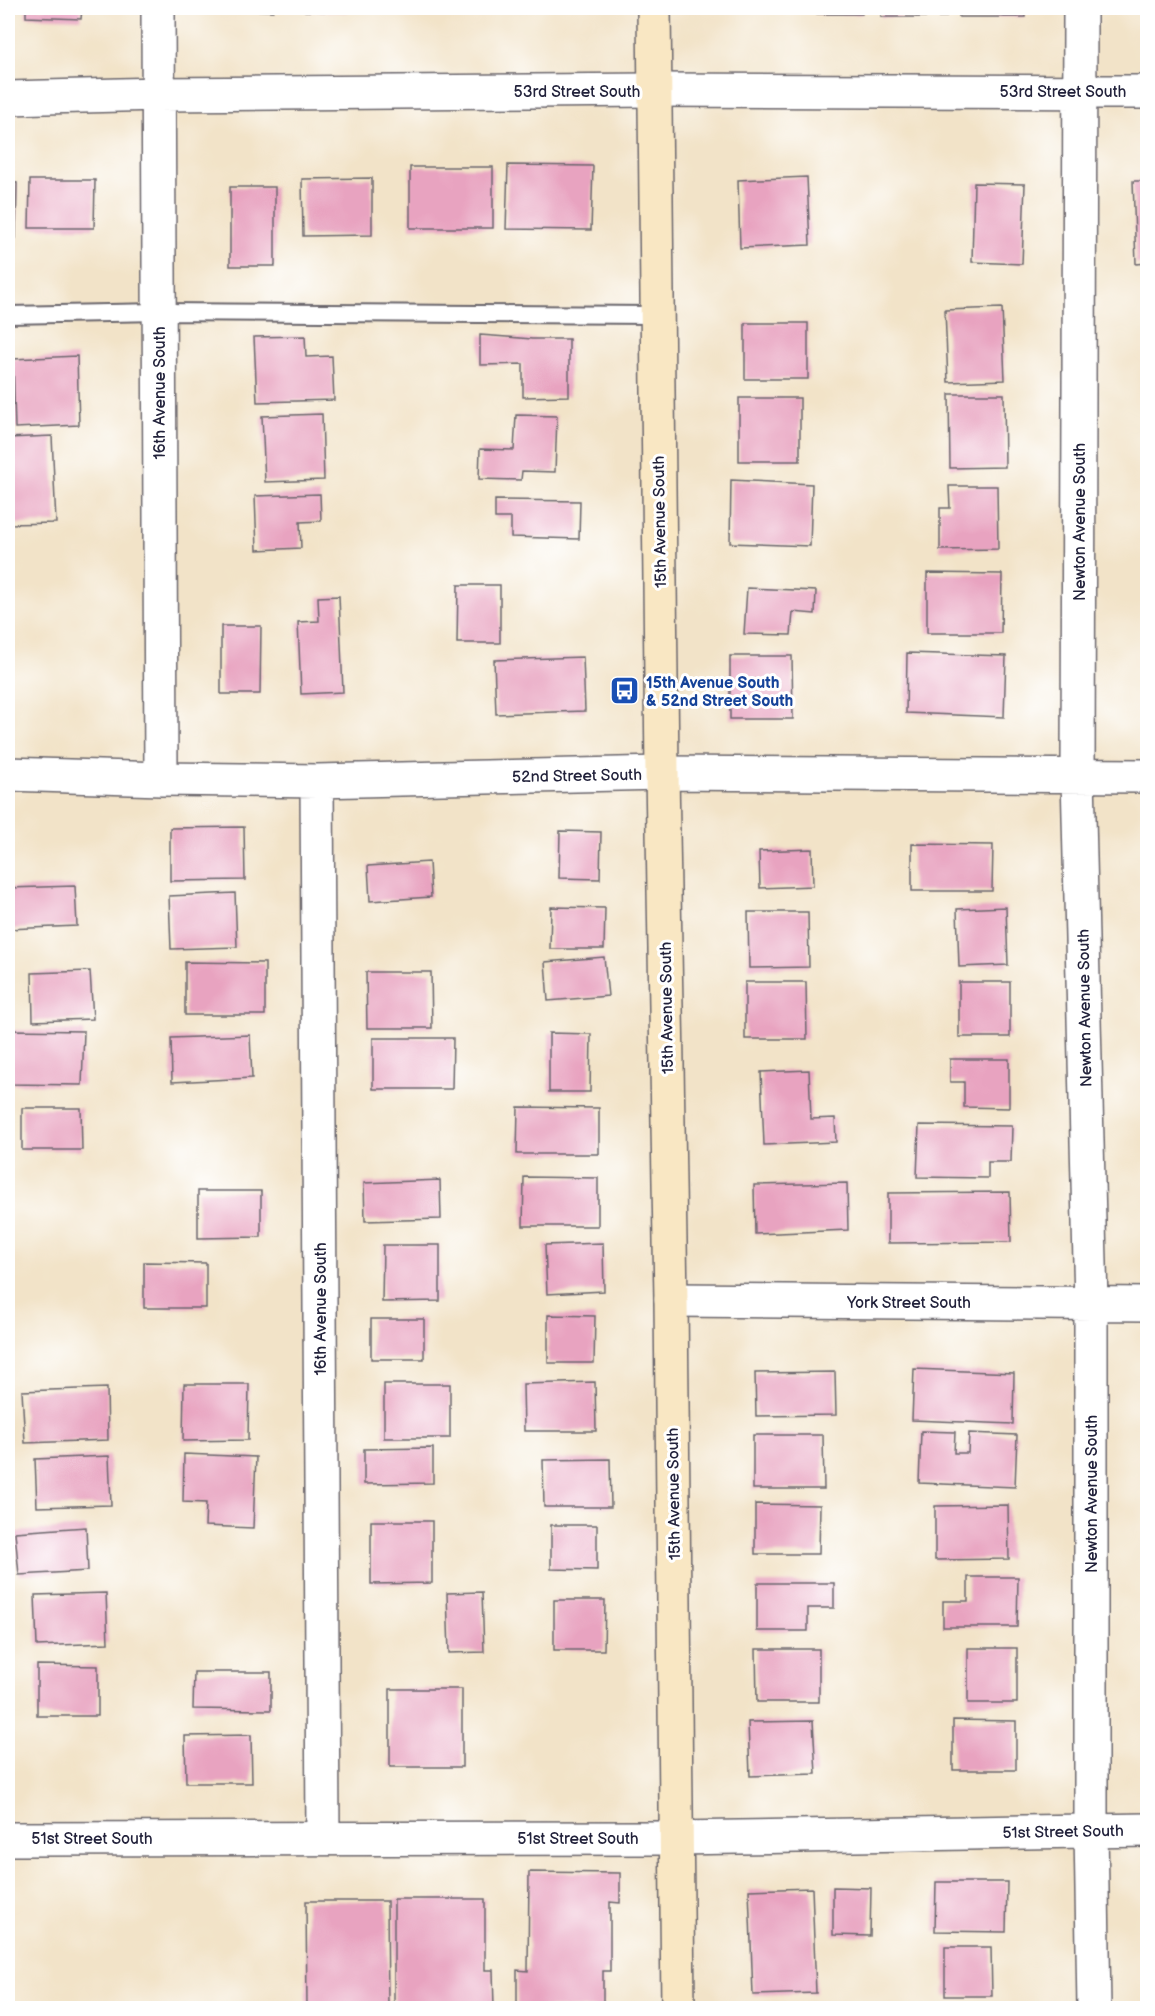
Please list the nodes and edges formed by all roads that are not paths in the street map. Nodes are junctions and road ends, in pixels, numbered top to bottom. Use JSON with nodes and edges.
{"nodes":[{"id":1,"x":158,"y":8,"type":"edge"},
{"id":2,"x":654,"y":8,"type":"edge"},
{"id":3,"x":1080,"y":8,"type":"edge"},
{"id":4,"x":654,"y":90,"type":"junction"},
{"id":5,"x":1080,"y":91,"type":"junction"},
{"id":6,"x":1148,"y":92,"type":"edge"},
{"id":7,"x":158,"y":94,"type":"junction"},
{"id":8,"x":8,"y":98,"type":"edge"},
{"id":9,"x":159,"y":312,"type":"junction"},
{"id":10,"x":8,"y":315,"type":"edge"},
{"id":11,"x":656,"y":315,"type":"junction"},
{"id":12,"x":662,"y":773,"type":"junction"},
{"id":13,"x":8,"y":774,"type":"edge"},
{"id":14,"x":1078,"y":776,"type":"junction"},
{"id":15,"x":1148,"y":776,"type":"edge"},
{"id":16,"x":161,"y":779,"type":"junction"},
{"id":17,"x":317,"y":781,"type":"junction"},
{"id":18,"x":671,"y":1300,"type":"junction"},
{"id":19,"x":1091,"y":1303,"type":"junction"},
{"id":20,"x":1148,"y":1305,"type":"edge"},
{"id":21,"x":1091,"y":1830,"type":"junction"},
{"id":22,"x":1148,"y":1830,"type":"edge"},
{"id":23,"x":323,"y":1837,"type":"junction"},
{"id":24,"x":676,"y":1838,"type":"junction"},
{"id":25,"x":8,"y":1839,"type":"edge"},
{"id":26,"x":678,"y":2008,"type":"edge"},
{"id":27,"x":1094,"y":2008,"type":"edge"}],
"edges":[{"from":1,"to":7,"type":"street","name":"16th Avenue South"},
{"from":2,"to":4,"type":"street","name":"15th Avenue South"},
{"from":3,"to":5,"type":"street","name":"Newton Avenue South"},
{"from":4,"to":5,"type":"street","name":"53rd Street South"},
{"from":4,"to":7,"type":"street","name":"53rd Street South"},
{"from":4,"to":11,"type":"street","name":"15th Avenue South"},
{"from":5,"to":6,"type":"street","name":"53rd Street South"},
{"from":5,"to":14,"type":"street","name":"Newton Avenue South"},
{"from":7,"to":8,"type":"street","name":"53rd Street South"},
{"from":7,"to":9,"type":"street","name":"16th Avenue South"},
{"from":9,"to":10,"type":"lane"},
{"from":9,"to":11,"type":"lane"},
{"from":9,"to":16,"type":"street","name":"16th Avenue South"},
{"from":11,"to":12,"type":"street","name":"15th Avenue South"},
{"from":12,"to":14,"type":"street","name":"52nd Street South"},
{"from":12,"to":17,"type":"street","name":"52nd Street South"},
{"from":12,"to":18,"type":"street","name":"15th Avenue South"},
{"from":13,"to":16,"type":"street","name":"52nd Street South"},
{"from":14,"to":15,"type":"street","name":"52nd Street South"},
{"from":14,"to":19,"type":"street","name":"Newton Avenue South"},
{"from":16,"to":17,"type":"street","name":"52nd Street South"},
{"from":17,"to":23,"type":"street","name":"16th Avenue South"},
{"from":18,"to":19,"type":"street","name":"York Street South"},
{"from":18,"to":24,"type":"street","name":"15th Avenue South"},
{"from":19,"to":20,"type":"street","name":"York Street South"},
{"from":19,"to":21,"type":"street","name":"Newton Avenue South"},
{"from":21,"to":22,"type":"street","name":"51st Street South"},
{"from":21,"to":24,"type":"street","name":"51st Street South"},
{"from":21,"to":27,"type":"street","name":"Newton Avenue South"},
{"from":23,"to":24,"type":"street","name":"51st Street South"},
{"from":23,"to":25,"type":"street","name":"51st Street South"},
{"from":24,"to":26,"type":"street","name":"15th Avenue South"}]}
